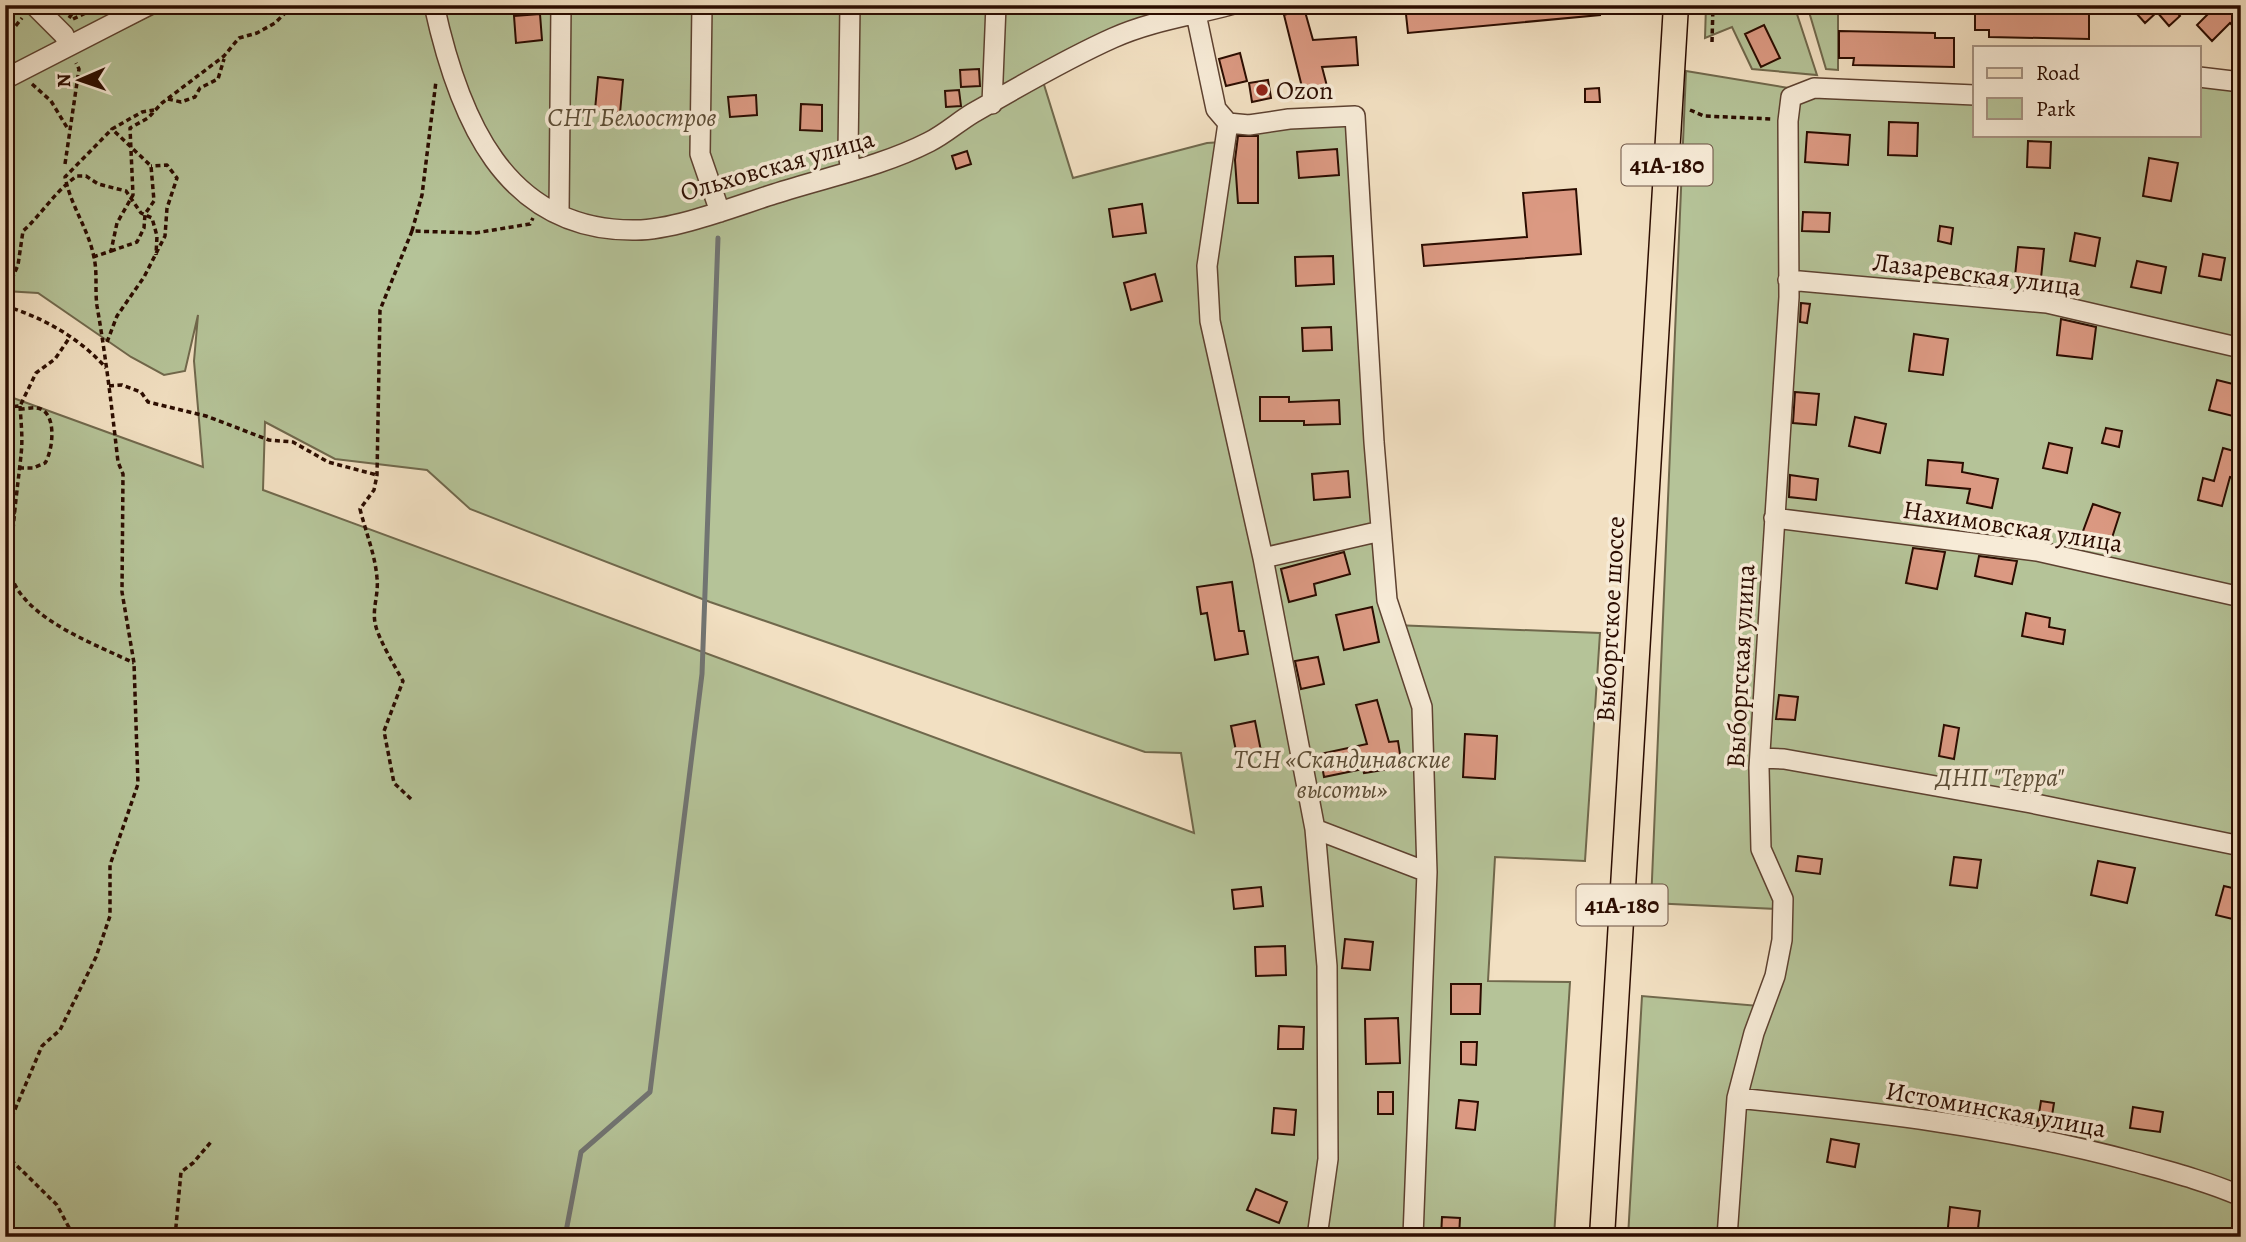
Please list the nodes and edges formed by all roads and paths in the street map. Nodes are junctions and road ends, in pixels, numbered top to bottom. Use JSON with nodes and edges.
{"nodes":[{"id":1,"x":25,"y":5,"type":"edge"},
{"id":2,"x":34,"y":5,"type":"edge"},
{"id":3,"x":78,"y":5,"type":"edge"},
{"id":4,"x":102,"y":5,"type":"edge"},
{"id":5,"x":149,"y":5,"type":"edge"},
{"id":6,"x":293,"y":5,"type":"edge"},
{"id":7,"x":434,"y":5,"type":"edge"},
{"id":8,"x":561,"y":5,"type":"edge"},
{"id":9,"x":702,"y":5,"type":"edge"},
{"id":10,"x":850,"y":5,"type":"edge"},
{"id":11,"x":996,"y":5,"type":"edge"},
{"id":12,"x":1230,"y":5,"type":"edge"},
{"id":13,"x":1676,"y":5,"type":"edge"},
{"id":14,"x":1713,"y":5,"type":"edge"},
{"id":15,"x":1786,"y":5,"type":"edge"},
{"id":16,"x":1789,"y":13,"type":"dead end"},
{"id":17,"x":1196,"y":14,"type":"junction"},
{"id":18,"x":59,"y":20,"type":"junction"},
{"id":19,"x":5,"y":38,"type":"edge"},
{"id":20,"x":1712,"y":41,"type":"dead end"},
{"id":21,"x":68,"y":45,"type":"junction"},
{"id":22,"x":224,"y":57,"type":"junction"},
{"id":23,"x":437,"y":76,"type":"dead end"},
{"id":24,"x":9,"y":77,"type":"edge"},
{"id":25,"x":2200,"y":77,"type":"edge"},
{"id":26,"x":2241,"y":82,"type":"edge"},
{"id":27,"x":1973,"y":95,"type":"edge"},
{"id":28,"x":168,"y":99,"type":"junction"},
{"id":29,"x":992,"y":104,"type":"junction"},
{"id":30,"x":1686,"y":107,"type":"dead end"},
{"id":31,"x":156,"y":109,"type":"junction"},
{"id":32,"x":1788,"y":121,"type":"junction"},
{"id":33,"x":1228,"y":123,"type":"junction"},
{"id":34,"x":112,"y":129,"type":"junction"},
{"id":35,"x":69,"y":131,"type":"junction"},
{"id":36,"x":131,"y":148,"type":"junction"},
{"id":37,"x":65,"y":164,"type":"dead end"},
{"id":38,"x":151,"y":166,"type":"junction"},
{"id":39,"x":851,"y":171,"type":"junction"},
{"id":40,"x":67,"y":184,"type":"junction"},
{"id":41,"x":131,"y":199,"type":"junction"},
{"id":42,"x":550,"y":209,"type":"junction"},
{"id":43,"x":720,"y":212,"type":"junction"},
{"id":44,"x":145,"y":215,"type":"junction"},
{"id":45,"x":412,"y":231,"type":"junction"},
{"id":46,"x":111,"y":251,"type":"junction"},
{"id":47,"x":156,"y":255,"type":"junction"},
{"id":48,"x":93,"y":257,"type":"junction"},
{"id":49,"x":1788,"y":280,"type":"junction"},
{"id":50,"x":5,"y":295,"type":"edge"},
{"id":51,"x":5,"y":306,"type":"edge"},
{"id":52,"x":70,"y":337,"type":"junction"},
{"id":53,"x":106,"y":345,"type":"junction"},
{"id":54,"x":2241,"y":348,"type":"edge"},
{"id":55,"x":107,"y":369,"type":"junction"},
{"id":56,"x":108,"y":387,"type":"junction"},
{"id":57,"x":5,"y":407,"type":"edge"},
{"id":58,"x":20,"y":408,"type":"junction"},
{"id":59,"x":19,"y":468,"type":"junction"},
{"id":60,"x":377,"y":475,"type":"junction"},
{"id":61,"x":5,"y":495,"type":"edge"},
{"id":62,"x":16,"y":518,"type":"junction"},
{"id":63,"x":1774,"y":518,"type":"junction"},
{"id":64,"x":1381,"y":531,"type":"junction"},
{"id":65,"x":1262,"y":558,"type":"junction"},
{"id":66,"x":5,"y":566,"type":"edge"},
{"id":67,"x":11,"y":571,"type":"junction"},
{"id":68,"x":2241,"y":597,"type":"edge"},
{"id":69,"x":134,"y":663,"type":"junction"},
{"id":70,"x":1760,"y":758,"type":"junction"},
{"id":71,"x":411,"y":799,"type":"dead end"},
{"id":72,"x":1315,"y":829,"type":"junction"},
{"id":73,"x":2241,"y":846,"type":"edge"},
{"id":74,"x":1427,"y":872,"type":"junction"},
{"id":75,"x":1737,"y":1098,"type":"junction"},
{"id":76,"x":5,"y":1133,"type":"edge"},
{"id":77,"x":211,"y":1142,"type":"dead end"},
{"id":78,"x":5,"y":1154,"type":"edge"},
{"id":79,"x":2241,"y":1196,"type":"edge"},
{"id":80,"x":74,"y":1237,"type":"edge"},
{"id":81,"x":175,"y":1237,"type":"edge"},
{"id":82,"x":1317,"y":1237,"type":"edge"},
{"id":83,"x":1413,"y":1237,"type":"edge"},
{"id":84,"x":1602,"y":1237,"type":"edge"},
{"id":85,"x":1727,"y":1237,"type":"edge"}],
"edges":[{"from":1,"to":19,"type":"path"},
{"from":2,"to":18,"type":"street"},
{"from":3,"to":18,"type":"path"},
{"from":4,"to":18,"type":"path"},
{"from":5,"to":21,"type":"street"},
{"from":6,"to":22,"type":"path"},
{"from":7,"to":42,"type":"street","name":"Ольховская улица"},
{"from":8,"to":42,"type":"street"},
{"from":9,"to":43,"type":"street"},
{"from":10,"to":39,"type":"street"},
{"from":11,"to":29,"type":"street"},
{"from":12,"to":17,"type":"street","name":"Ольховская улица"},
{"from":13,"to":84,"type":"main road","name":"Выборгское шоссе","number":"41А-180"},
{"from":14,"to":20,"type":"path"},
{"from":15,"to":16,"type":"path"},
{"from":17,"to":29,"type":"street","name":"Ольховская улица"},
{"from":17,"to":33,"type":"street"},
{"from":18,"to":21,"type":"street"},
{"from":21,"to":24,"type":"street"},
{"from":21,"to":35,"type":"path"},
{"from":22,"to":28,"type":"path"},
{"from":22,"to":28,"type":"path"},
{"from":23,"to":45,"type":"path"},
{"from":24,"to":35,"type":"path"},
{"from":25,"to":26,"type":"street"},
{"from":27,"to":32,"type":"street","name":"Выборгская улица"},
{"from":28,"to":31,"type":"path"},
{"from":29,"to":39,"type":"street","name":"Ольховская улица"},
{"from":30,"to":32,"type":"path"},
{"from":31,"to":34,"type":"path"},
{"from":31,"to":36,"type":"path"},
{"from":32,"to":49,"type":"street","name":"Выборгская улица"},
{"from":33,"to":64,"type":"street"},
{"from":33,"to":65,"type":"street"},
{"from":34,"to":36,"type":"path"},
{"from":34,"to":40,"type":"path"},
{"from":35,"to":37,"type":"path"},
{"from":36,"to":38,"type":"path"},
{"from":36,"to":41,"type":"path"},
{"from":38,"to":44,"type":"path"},
{"from":38,"to":47,"type":"path"},
{"from":39,"to":43,"type":"street","name":"Ольховская улица"},
{"from":40,"to":41,"type":"path"},
{"from":40,"to":48,"type":"path"},
{"from":40,"to":50,"type":"path"},
{"from":41,"to":44,"type":"path"},
{"from":41,"to":46,"type":"path"},
{"from":42,"to":43,"type":"street","name":"Ольховская улица"},
{"from":42,"to":45,"type":"path"},
{"from":44,"to":46,"type":"path"},
{"from":44,"to":47,"type":"path"},
{"from":45,"to":60,"type":"path"},
{"from":46,"to":48,"type":"path"},
{"from":47,"to":53,"type":"path"},
{"from":48,"to":53,"type":"path"},
{"from":49,"to":54,"type":"street","name":"Лазаревская улица"},
{"from":49,"to":63,"type":"street","name":"Выборгская улица"},
{"from":51,"to":52,"type":"path"},
{"from":52,"to":55,"type":"path"},
{"from":52,"to":58,"type":"path"},
{"from":53,"to":55,"type":"path"},
{"from":55,"to":56,"type":"path"},
{"from":56,"to":60,"type":"path"},
{"from":56,"to":69,"type":"path"},
{"from":57,"to":58,"type":"path"},
{"from":58,"to":59,"type":"path"},
{"from":58,"to":59,"type":"path"},
{"from":59,"to":62,"type":"path"},
{"from":60,"to":71,"type":"path"},
{"from":61,"to":62,"type":"path"},
{"from":62,"to":67,"type":"path"},
{"from":63,"to":68,"type":"street","name":"Нахимовская улица"},
{"from":63,"to":70,"type":"street","name":"Выборгская улица"},
{"from":64,"to":65,"type":"street"},
{"from":64,"to":74,"type":"street"},
{"from":65,"to":72,"type":"street"},
{"from":66,"to":67,"type":"path"},
{"from":67,"to":69,"type":"path"},
{"from":69,"to":76,"type":"path"},
{"from":70,"to":73,"type":"street"},
{"from":70,"to":75,"type":"street","name":"Выборгская улица"},
{"from":72,"to":74,"type":"street"},
{"from":72,"to":82,"type":"street"},
{"from":74,"to":83,"type":"street"},
{"from":75,"to":79,"type":"street","name":"Истоминская улица"},
{"from":75,"to":85,"type":"street","name":"Выборгская улица"},
{"from":77,"to":81,"type":"path"},
{"from":78,"to":80,"type":"path"}]}
